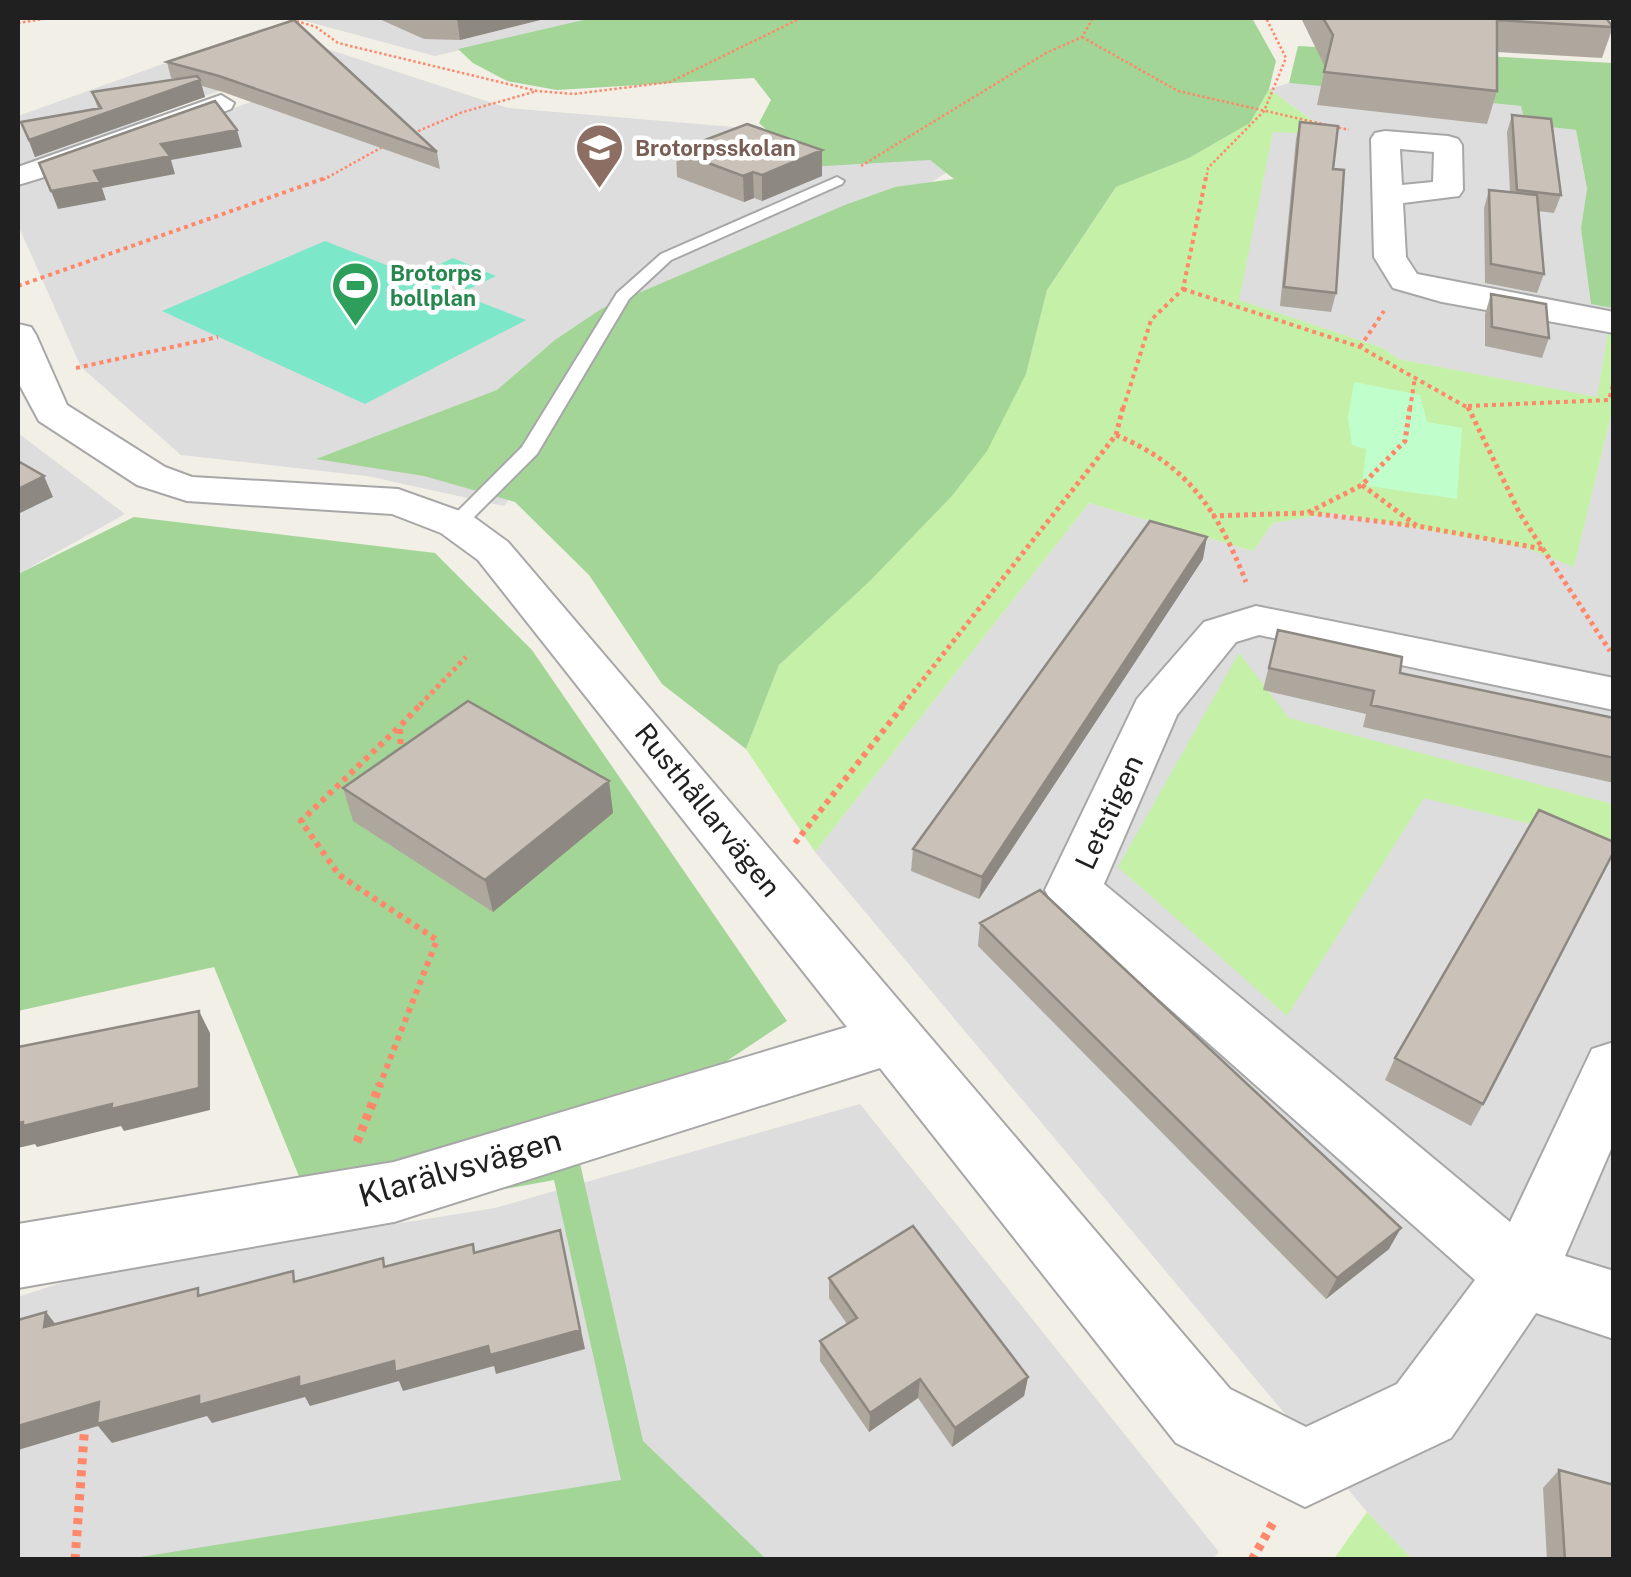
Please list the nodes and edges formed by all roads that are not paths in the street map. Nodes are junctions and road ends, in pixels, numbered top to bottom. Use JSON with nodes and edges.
{"nodes":[{"id":1,"x":222,"y":103,"type":"edge"},
{"id":2,"x":18,"y":176,"type":"edge"},
{"id":3,"x":837,"y":181,"type":"road end"},
{"id":4,"x":1390,"y":195,"type":"junction"},
{"id":5,"x":1614,"y":323,"type":"edge"},
{"id":6,"x":18,"y":335,"type":"edge"},
{"id":7,"x":44,"y":387,"type":"edge"},
{"id":8,"x":456,"y":524,"type":"junction"},
{"id":9,"x":1614,"y":694,"type":"edge"},
{"id":10,"x":892,"y":1039,"type":"junction"},
{"id":11,"x":1614,"y":1068,"type":"edge"},
{"id":12,"x":18,"y":1256,"type":"edge"},
{"id":13,"x":1521,"y":1275,"type":"junction"},
{"id":14,"x":1614,"y":1306,"type":"edge"}],
"edges":[{"from":1,"to":2,"type":"street"},
{"from":3,"to":8,"type":"lane"},
{"from":4,"to":4,"type":"street"},
{"from":4,"to":5,"type":"street"},
{"from":6,"to":7,"type":"street","name":"Rusthållarvägen"},
{"from":7,"to":8,"type":"street","name":"Rusthållarvägen"},
{"from":8,"to":10,"type":"street","name":"Rusthållarvägen"},
{"from":9,"to":13,"type":"street","name":"Letstigen"},
{"from":10,"to":12,"type":"street","name":"Klarälvsvägen"},
{"from":10,"to":13,"type":"street","name":"Rusthållarvägen"},
{"from":11,"to":13,"type":"street"},
{"from":13,"to":14,"type":"street"}]}
